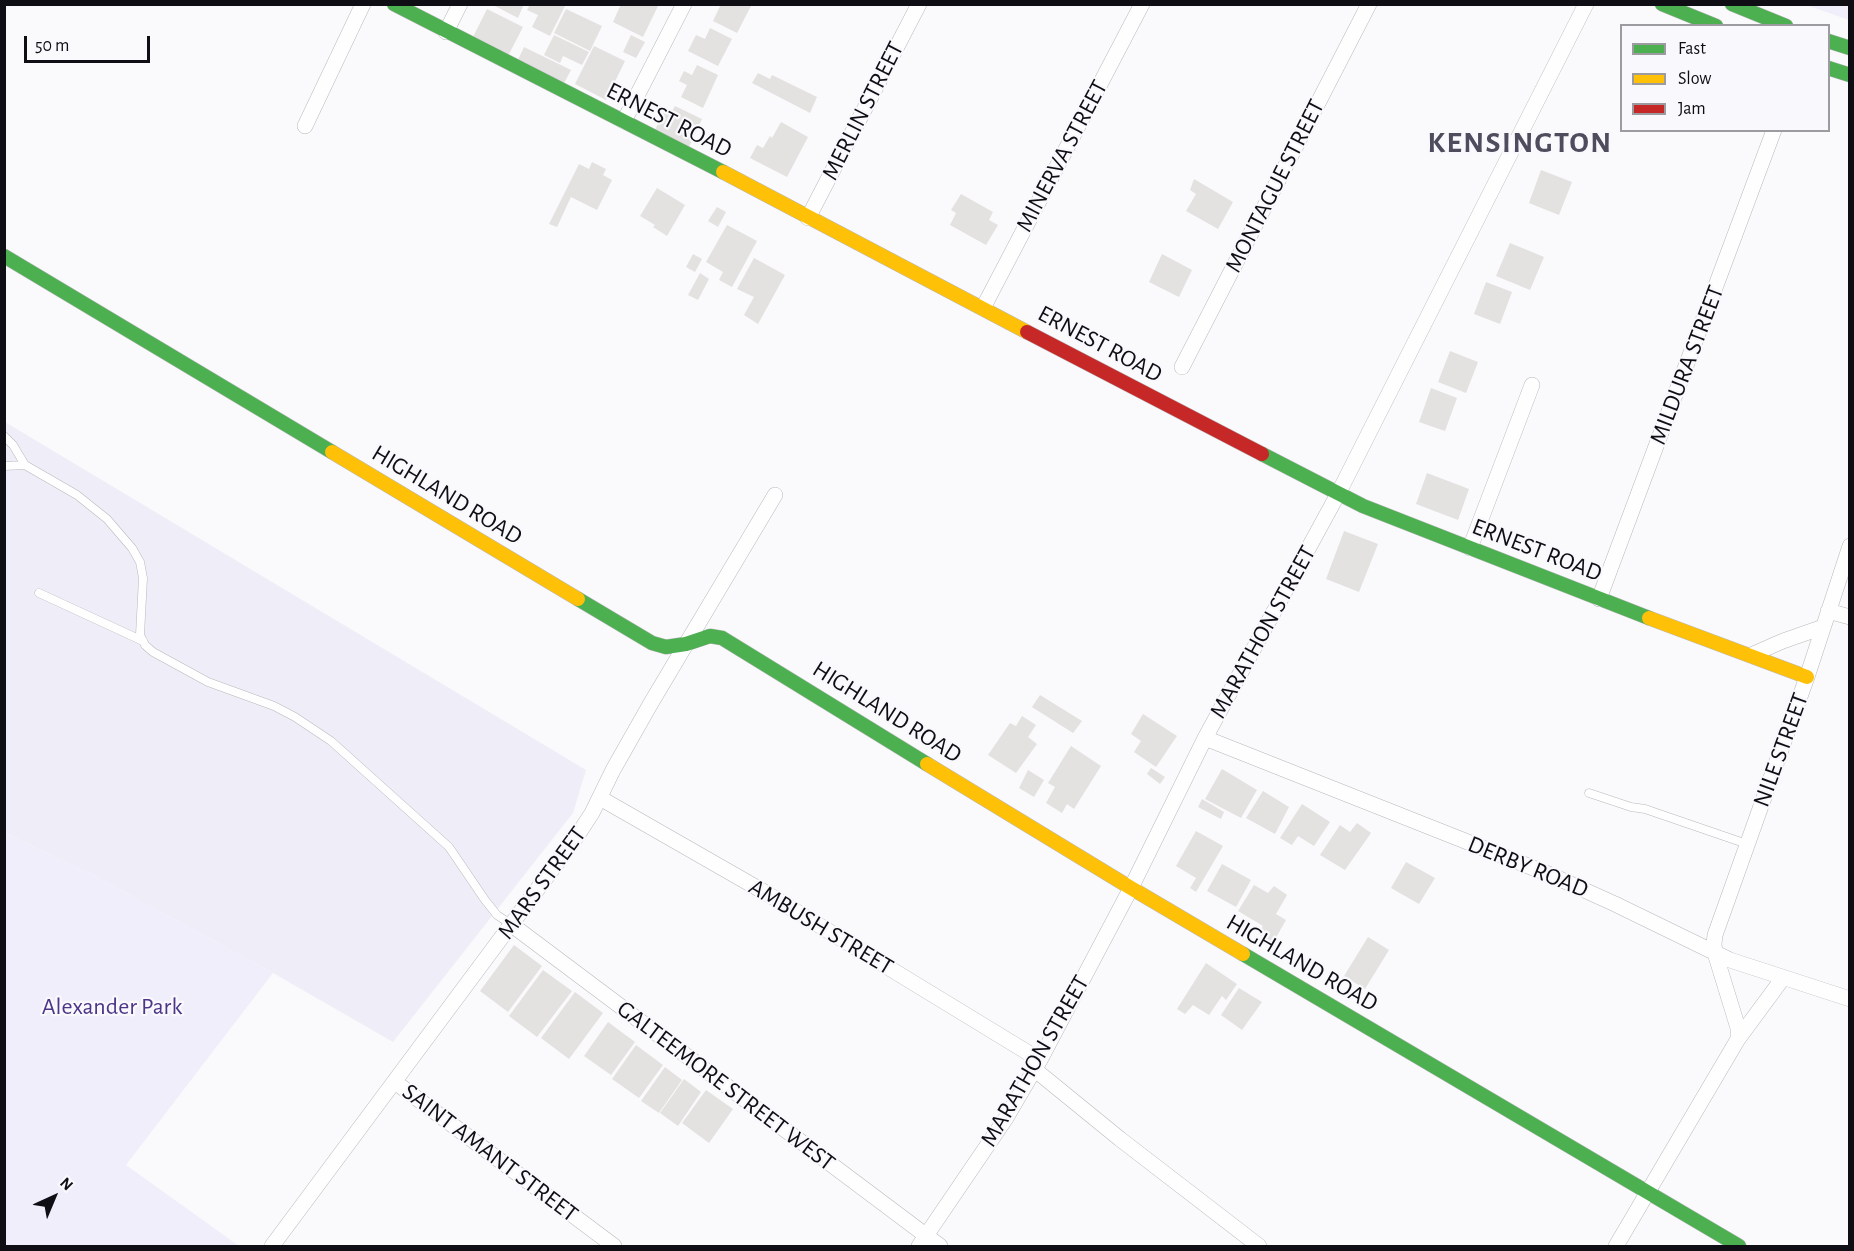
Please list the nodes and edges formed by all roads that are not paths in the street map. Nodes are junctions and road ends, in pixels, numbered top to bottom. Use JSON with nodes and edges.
{"nodes":[{"id":1,"x":363,"y":4,"type":"edge"},
{"id":2,"x":394,"y":4,"type":"edge"},
{"id":3,"x":460,"y":4,"type":"edge"},
{"id":4,"x":684,"y":4,"type":"edge"},
{"id":5,"x":919,"y":4,"type":"edge"},
{"id":6,"x":1142,"y":4,"type":"edge"},
{"id":7,"x":1369,"y":4,"type":"edge"},
{"id":8,"x":1586,"y":4,"type":"edge"},
{"id":9,"x":1662,"y":4,"type":"edge"},
{"id":10,"x":1732,"y":4,"type":"edge"},
{"id":11,"x":1711,"y":24,"type":"edge"},
{"id":12,"x":1781,"y":24,"type":"edge"},
{"id":13,"x":446,"y":32,"type":"junction"},
{"id":14,"x":1830,"y":42,"type":"edge"},
{"id":15,"x":1850,"y":48,"type":"edge"},
{"id":16,"x":1830,"y":69,"type":"edge"},
{"id":17,"x":1850,"y":75,"type":"edge"},
{"id":18,"x":624,"y":121,"type":"junction"},
{"id":19,"x":305,"y":126,"type":"dead end"},
{"id":20,"x":1773,"y":132,"type":"edge"},
{"id":21,"x":808,"y":218,"type":"junction"},
{"id":22,"x":4,"y":256,"type":"edge"},
{"id":23,"x":982,"y":308,"type":"junction"},
{"id":24,"x":1182,"y":367,"type":"dead end"},
{"id":25,"x":1532,"y":385,"type":"dead end"},
{"id":26,"x":4,"y":436,"type":"edge"},
{"id":27,"x":25,"y":465,"type":"junction"},
{"id":28,"x":4,"y":466,"type":"edge"},
{"id":29,"x":1338,"y":494,"type":"junction"},
{"id":30,"x":775,"y":495,"type":"dead end"},
{"id":31,"x":1850,"y":546,"type":"edge"},
{"id":32,"x":1470,"y":548,"type":"junction"},
{"id":33,"x":39,"y":593,"type":"dead end"},
{"id":34,"x":1599,"y":599,"type":"junction"},
{"id":35,"x":1828,"y":611,"type":"junction"},
{"id":36,"x":1850,"y":618,"type":"edge"},
{"id":37,"x":1823,"y":627,"type":"junction"},
{"id":38,"x":143,"y":642,"type":"junction"},
{"id":39,"x":686,"y":644,"type":"junction"},
{"id":40,"x":1751,"y":655,"type":"junction"},
{"id":41,"x":1807,"y":677,"type":"junction"},
{"id":42,"x":1205,"y":738,"type":"junction"},
{"id":43,"x":1589,"y":793,"type":"dead end"},
{"id":44,"x":600,"y":798,"type":"junction"},
{"id":45,"x":1748,"y":843,"type":"junction"},
{"id":46,"x":1131,"y":888,"type":"junction"},
{"id":47,"x":512,"y":925,"type":"junction"},
{"id":48,"x":1716,"y":953,"type":"junction"},
{"id":49,"x":1783,"y":978,"type":"junction"},
{"id":50,"x":1850,"y":999,"type":"edge"},
{"id":51,"x":1738,"y":1039,"type":"junction"},
{"id":52,"x":1037,"y":1064,"type":"junction"},
{"id":53,"x":395,"y":1082,"type":"junction"},
{"id":54,"x":1648,"y":1192,"type":"junction"},
{"id":55,"x":922,"y":1241,"type":"edge"},
{"id":56,"x":274,"y":1246,"type":"edge"},
{"id":57,"x":614,"y":1246,"type":"edge"},
{"id":58,"x":940,"y":1246,"type":"edge"},
{"id":59,"x":1259,"y":1246,"type":"edge"},
{"id":60,"x":1616,"y":1246,"type":"edge"},
{"id":61,"x":1739,"y":1246,"type":"edge"}],
"edges":[{"from":1,"to":19,"type":"street"},
{"from":2,"to":13,"type":"street","name":"ERNEST ROAD"},
{"from":3,"to":13,"type":"street"},
{"from":4,"to":18,"type":"street"},
{"from":5,"to":21,"type":"street","name":"MERLIN STREET"},
{"from":6,"to":23,"type":"street","name":"MINERVA STREET"},
{"from":7,"to":24,"type":"street","name":"MONTAGUE STREET"},
{"from":8,"to":29,"type":"street","name":"MARATHON STREET"},
{"from":9,"to":11,"type":"street"},
{"from":10,"to":12,"type":"street"},
{"from":13,"to":18,"type":"street","name":"ERNEST ROAD"},
{"from":14,"to":15,"type":"street"},
{"from":16,"to":17,"type":"street"},
{"from":18,"to":21,"type":"street","name":"ERNEST ROAD"},
{"from":20,"to":34,"type":"street","name":"MILDURA STREET"},
{"from":21,"to":23,"type":"street","name":"ERNEST ROAD"},
{"from":22,"to":39,"type":"street","name":"HIGHLAND ROAD"},
{"from":23,"to":29,"type":"street","name":"ERNEST ROAD"},
{"from":25,"to":32,"type":"street"},
{"from":26,"to":27,"type":"lane"},
{"from":27,"to":28,"type":"lane"},
{"from":27,"to":38,"type":"lane"},
{"from":29,"to":32,"type":"street","name":"ERNEST ROAD"},
{"from":29,"to":42,"type":"street","name":"MARATHON STREET"},
{"from":30,"to":39,"type":"street","name":"MARS STREET"},
{"from":31,"to":35,"type":"street","name":"NILE STREET"},
{"from":32,"to":34,"type":"street","name":"ERNEST ROAD"},
{"from":33,"to":38,"type":"lane"},
{"from":34,"to":40,"type":"street","name":"ERNEST ROAD"},
{"from":35,"to":36,"type":"street"},
{"from":35,"to":37,"type":"street","name":"NILE STREET"},
{"from":37,"to":40,"type":"street"},
{"from":37,"to":41,"type":"street","name":"NILE STREET"},
{"from":38,"to":47,"type":"lane"},
{"from":39,"to":44,"type":"street","name":"MARS STREET"},
{"from":39,"to":46,"type":"street","name":"HIGHLAND ROAD"},
{"from":40,"to":41,"type":"street","name":"ERNEST ROAD"},
{"from":41,"to":45,"type":"street","name":"NILE STREET"},
{"from":42,"to":46,"type":"street","name":"MARATHON STREET"},
{"from":42,"to":48,"type":"street","name":"DERBY ROAD"},
{"from":43,"to":45,"type":"lane"},
{"from":44,"to":47,"type":"street","name":"MARS STREET"},
{"from":44,"to":52,"type":"street","name":"AMBUSH STREET"},
{"from":45,"to":48,"type":"street","name":"NILE STREET"},
{"from":46,"to":52,"type":"street","name":"MARATHON STREET"},
{"from":46,"to":54,"type":"street","name":"HIGHLAND ROAD"},
{"from":47,"to":53,"type":"street","name":"MARS STREET"},
{"from":47,"to":55,"type":"street","name":"GALTEEMORE STREET WEST"},
{"from":48,"to":49,"type":"street","name":"DERBY ROAD"},
{"from":48,"to":51,"type":"street"},
{"from":49,"to":50,"type":"street","name":"DERBY ROAD"},
{"from":49,"to":51,"type":"street"},
{"from":51,"to":54,"type":"street"},
{"from":52,"to":55,"type":"street","name":"MARATHON STREET"},
{"from":52,"to":59,"type":"street","name":"AMBUSH STREET"},
{"from":53,"to":56,"type":"street","name":"MARS STREET"},
{"from":53,"to":57,"type":"street","name":"SAINT AMANT STREET"},
{"from":54,"to":60,"type":"street"},
{"from":54,"to":61,"type":"street","name":"HIGHLAND ROAD"},
{"from":55,"to":58,"type":"street","name":"GALTEEMORE STREET WEST"}]}
